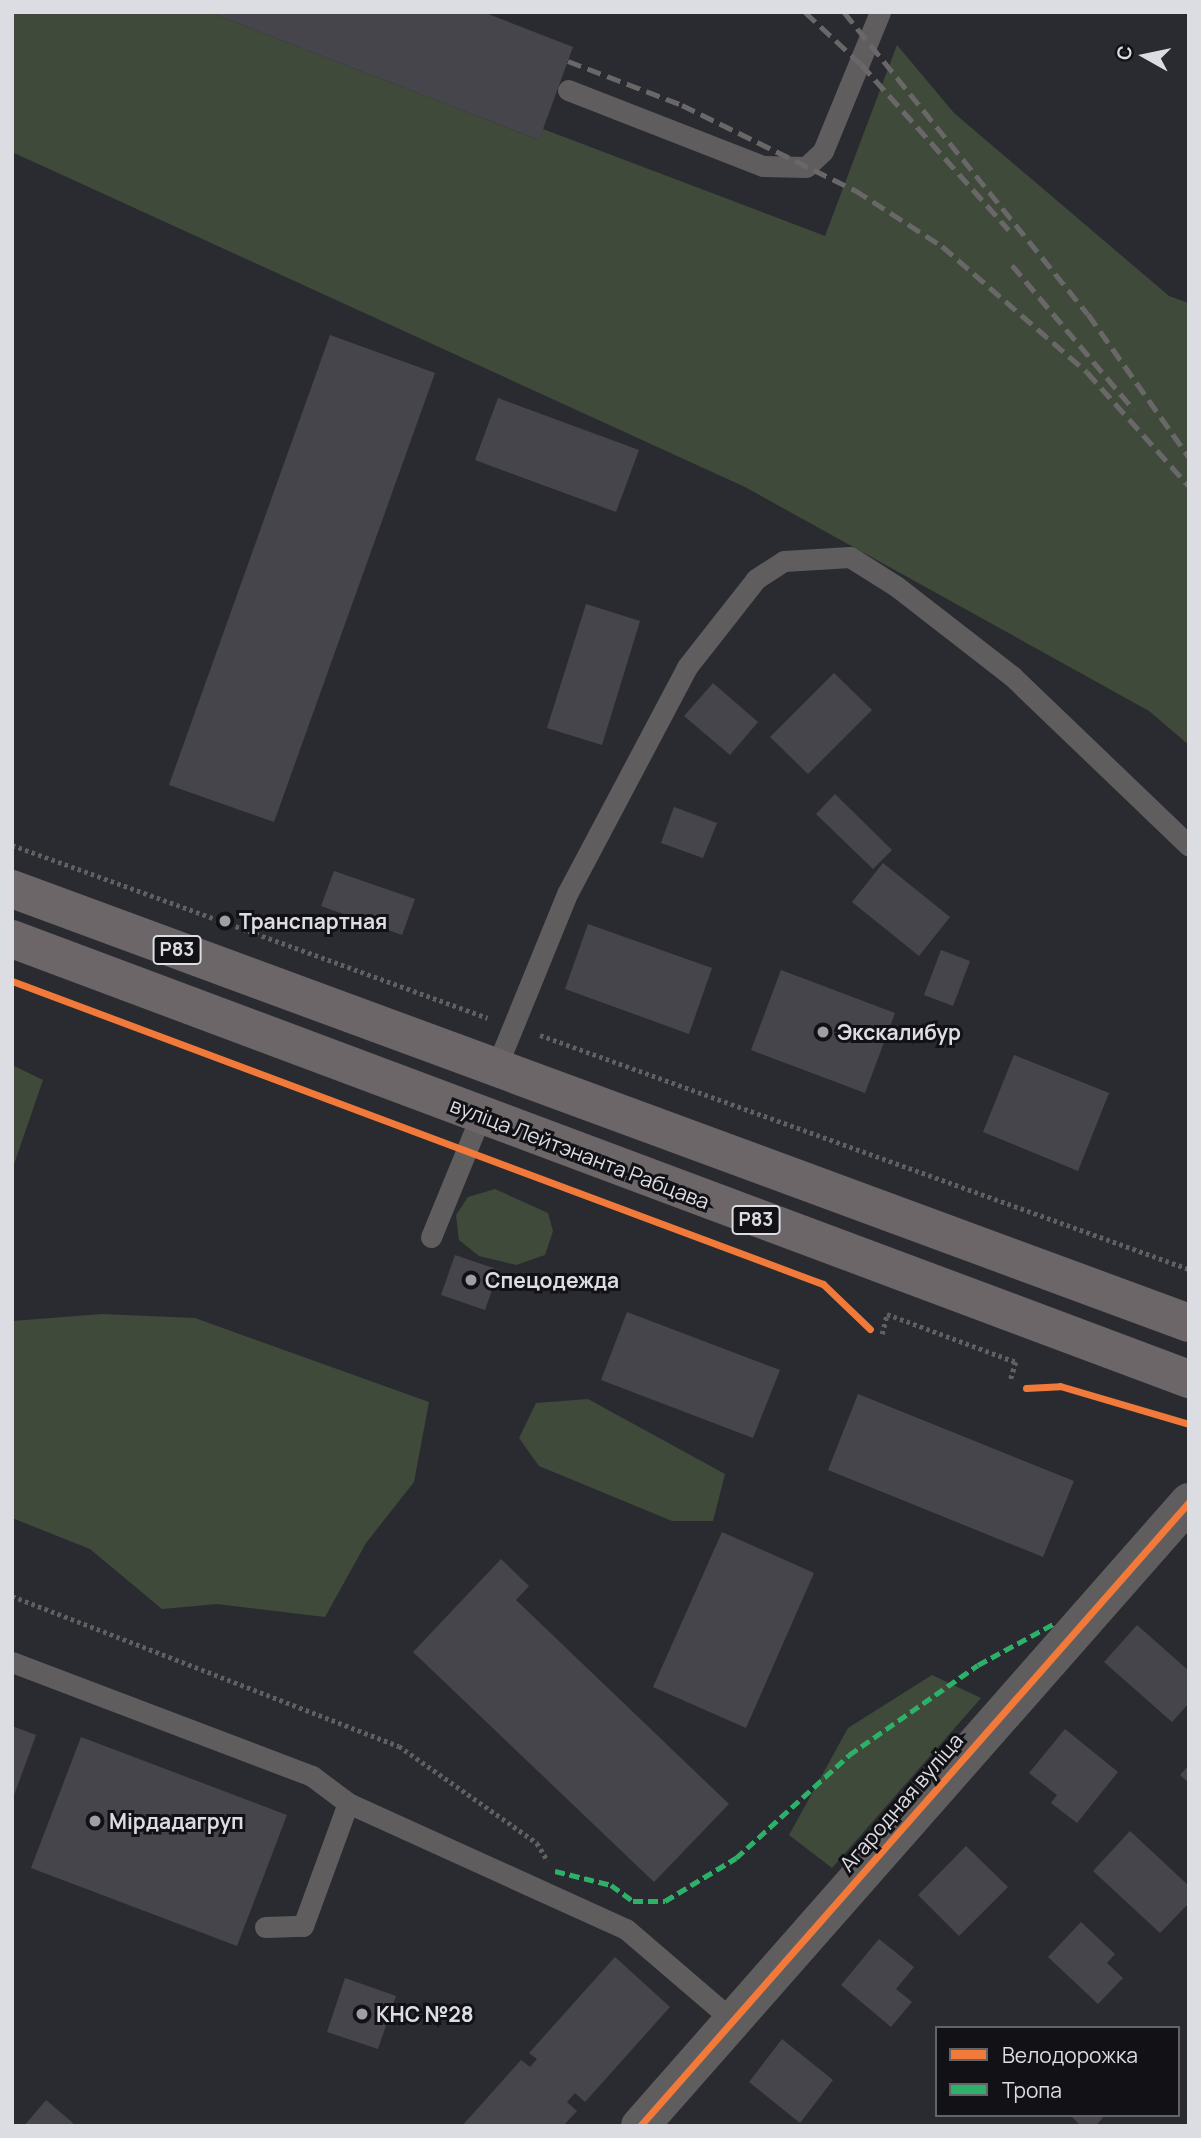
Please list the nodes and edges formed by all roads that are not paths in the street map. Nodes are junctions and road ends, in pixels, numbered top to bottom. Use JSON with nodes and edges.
{"nodes":[{"id":1,"x":880,"y":12,"type":"edge"},
{"id":2,"x":568,"y":90,"type":"dead end"},
{"id":3,"x":1189,"y":846,"type":"edge"},
{"id":4,"x":12,"y":889,"type":"edge"},
{"id":5,"x":12,"y":939,"type":"edge"},
{"id":6,"x":496,"y":1068,"type":"junction"},
{"id":7,"x":481,"y":1115,"type":"junction"},
{"id":8,"x":430,"y":1237,"type":"dead end"},
{"id":9,"x":1189,"y":1323,"type":"edge"},
{"id":10,"x":1189,"y":1379,"type":"edge"},
{"id":11,"x":1189,"y":1502,"type":"edge"},
{"id":12,"x":12,"y":1662,"type":"edge"},
{"id":13,"x":348,"y":1803,"type":"junction"},
{"id":14,"x":265,"y":1927,"type":"dead end"},
{"id":15,"x":732,"y":2020,"type":"junction"},
{"id":16,"x":640,"y":2126,"type":"edge"}],
"edges":[{"from":1,"to":2,"type":"lane"},
{"from":3,"to":6,"type":"lane"},
{"from":4,"to":6,"type":"highway","number":"Р83"},
{"from":5,"to":7,"type":"highway","name":"вуліца Лейтэнанта Рабцава","number":"Р83"},
{"from":6,"to":9,"type":"highway","number":"Р83"},
{"from":7,"to":8,"type":"lane"},
{"from":7,"to":10,"type":"highway","name":"вуліца Лейтэнанта Рабцава","number":"Р83"},
{"from":11,"to":15,"type":"street","name":"Агародная вуліца"},
{"from":12,"to":13,"type":"lane"},
{"from":13,"to":14,"type":"lane"},
{"from":13,"to":15,"type":"lane"},
{"from":15,"to":16,"type":"street","name":"Агародная вуліца"}]}
